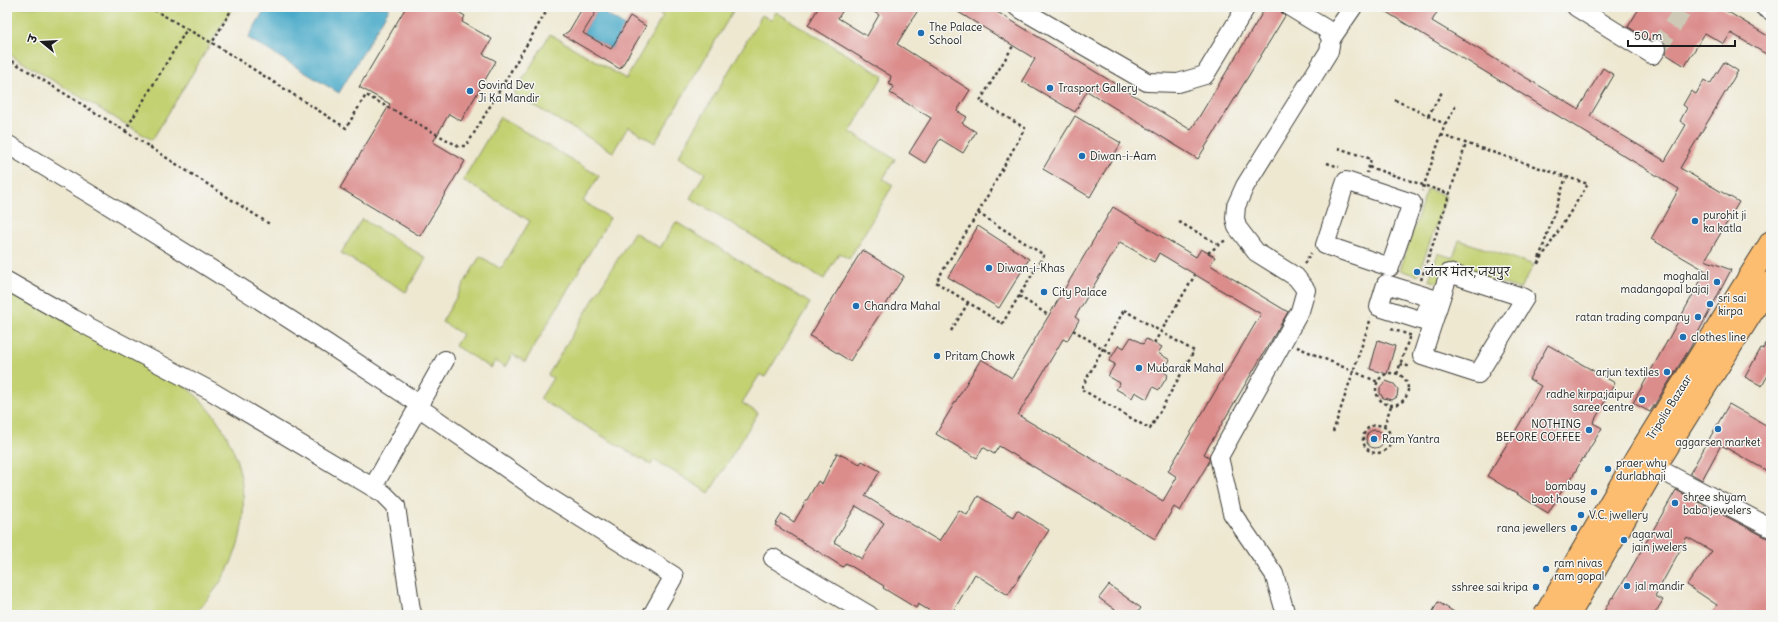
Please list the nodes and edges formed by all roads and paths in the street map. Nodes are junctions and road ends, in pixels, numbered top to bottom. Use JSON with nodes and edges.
{"nodes":[{"id":1,"x":149,"y":7,"type":"edge"},
{"id":2,"x":233,"y":7,"type":"edge"},
{"id":3,"x":550,"y":7,"type":"edge"},
{"id":4,"x":1246,"y":7,"type":"edge"},
{"id":5,"x":1353,"y":7,"type":"edge"},
{"id":6,"x":1576,"y":7,"type":"edge"},
{"id":7,"x":1764,"y":7,"type":"edge"},
{"id":8,"x":1290,"y":8,"type":"edge"},
{"id":9,"x":1027,"y":10,"type":"edge"},
{"id":10,"x":1771,"y":11,"type":"edge"},
{"id":11,"x":187,"y":28,"type":"junction"},
{"id":12,"x":1331,"y":39,"type":"junction"},
{"id":13,"x":212,"y":43,"type":"junction"},
{"id":14,"x":1013,"y":46,"type":"dead end"},
{"id":15,"x":1657,"y":49,"type":"dead end"},
{"id":16,"x":7,"y":58,"type":"edge"},
{"id":17,"x":1442,"y":92,"type":"dead end"},
{"id":18,"x":1396,"y":100,"type":"dead end"},
{"id":19,"x":1457,"y":104,"type":"dead end"},
{"id":20,"x":1428,"y":116,"type":"junction"},
{"id":21,"x":1445,"y":124,"type":"junction"},
{"id":22,"x":125,"y":130,"type":"junction"},
{"id":23,"x":1441,"y":135,"type":"junction"},
{"id":24,"x":7,"y":144,"type":"edge"},
{"id":25,"x":1466,"y":144,"type":"junction"},
{"id":26,"x":1338,"y":148,"type":"dead end"},
{"id":27,"x":1326,"y":163,"type":"dead end"},
{"id":28,"x":1368,"y":167,"type":"junction"},
{"id":29,"x":1342,"y":168,"type":"dead end"},
{"id":30,"x":1365,"y":176,"type":"dead end"},
{"id":31,"x":1566,"y":177,"type":"junction"},
{"id":32,"x":1424,"y":186,"type":"junction"},
{"id":33,"x":1422,"y":193,"type":"dead end"},
{"id":34,"x":1450,"y":194,"type":"junction"},
{"id":35,"x":978,"y":213,"type":"junction"},
{"id":36,"x":1179,"y":222,"type":"dead end"},
{"id":37,"x":271,"y":224,"type":"dead end"},
{"id":38,"x":1239,"y":231,"type":"junction"},
{"id":39,"x":1771,"y":242,"type":"edge"},
{"id":40,"x":1220,"y":245,"type":"junction"},
{"id":41,"x":1325,"y":245,"type":"joint"},
{"id":42,"x":1208,"y":253,"type":"dead end"},
{"id":43,"x":1195,"y":275,"type":"dead end"},
{"id":44,"x":1414,"y":280,"type":"dead end"},
{"id":45,"x":7,"y":281,"type":"edge"},
{"id":46,"x":1420,"y":282,"type":"junction"},
{"id":47,"x":1771,"y":282,"type":"edge"},
{"id":48,"x":1444,"y":290,"type":"junction"},
{"id":49,"x":1019,"y":296,"type":"junction"},
{"id":50,"x":968,"y":303,"type":"junction"},
{"id":51,"x":1375,"y":311,"type":"dead end"},
{"id":52,"x":1048,"y":315,"type":"dead end"},
{"id":53,"x":1370,"y":322,"type":"junction"},
{"id":54,"x":1376,"y":324,"type":"dead end"},
{"id":55,"x":1390,"y":329,"type":"dead end"},
{"id":56,"x":1073,"y":330,"type":"dead end"},
{"id":57,"x":951,"y":331,"type":"dead end"},
{"id":58,"x":1160,"y":331,"type":"junction"},
{"id":59,"x":1418,"y":338,"type":"junction"},
{"id":60,"x":1283,"y":341,"type":"junction"},
{"id":61,"x":1154,"y":343,"type":"dead end"},
{"id":62,"x":1103,"y":349,"type":"junction"},
{"id":63,"x":1113,"y":355,"type":"dead end"},
{"id":64,"x":445,"y":360,"type":"dead end"},
{"id":65,"x":1353,"y":372,"type":"junction"},
{"id":66,"x":1397,"y":374,"type":"junction"},
{"id":67,"x":1378,"y":382,"type":"junction"},
{"id":68,"x":419,"y":406,"type":"junction"},
{"id":69,"x":1391,"y":406,"type":"junction"},
{"id":70,"x":1384,"y":426,"type":"junction"},
{"id":71,"x":1333,"y":432,"type":"dead end"},
{"id":72,"x":1646,"y":462,"type":"junction"},
{"id":73,"x":373,"y":487,"type":"junction"},
{"id":74,"x":1771,"y":528,"type":"edge"},
{"id":75,"x":773,"y":558,"type":"dead end"},
{"id":76,"x":413,"y":615,"type":"edge"},
{"id":77,"x":652,"y":615,"type":"edge"},
{"id":78,"x":869,"y":615,"type":"edge"},
{"id":79,"x":1286,"y":615,"type":"edge"},
{"id":80,"x":1545,"y":615,"type":"edge"},
{"id":81,"x":1569,"y":615,"type":"edge"}],
"edges":[{"from":1,"to":11,"type":"path"},
{"from":2,"to":13,"type":"path"},
{"from":3,"to":13,"type":"path"},
{"from":4,"to":9,"type":"street"},
{"from":5,"to":12,"type":"street"},
{"from":6,"to":15,"type":"street"},
{"from":7,"to":10,"type":"street"},
{"from":8,"to":12,"type":"street"},
{"from":11,"to":13,"type":"path"},
{"from":11,"to":22,"type":"path"},
{"from":12,"to":38,"type":"street"},
{"from":14,"to":35,"type":"path"},
{"from":16,"to":22,"type":"path"},
{"from":17,"to":20,"type":"path"},
{"from":18,"to":20,"type":"path"},
{"from":19,"to":21,"type":"path"},
{"from":20,"to":21,"type":"path"},
{"from":21,"to":23,"type":"path"},
{"from":22,"to":37,"type":"path"},
{"from":23,"to":25,"type":"path"},
{"from":23,"to":32,"type":"path"},
{"from":24,"to":68,"type":"street"},
{"from":25,"to":31,"type":"path"},
{"from":25,"to":34,"type":"path"},
{"from":26,"to":28,"type":"path"},
{"from":27,"to":29,"type":"path"},
{"from":28,"to":30,"type":"path"},
{"from":28,"to":32,"type":"path"},
{"from":31,"to":31,"type":"path"},
{"from":32,"to":33,"type":"path"},
{"from":32,"to":34,"type":"path"},
{"from":34,"to":46,"type":"path"},
{"from":35,"to":49,"type":"path"},
{"from":35,"to":50,"type":"path"},
{"from":36,"to":40,"type":"path"},
{"from":38,"to":40,"type":"path"},
{"from":38,"to":60,"type":"street"},
{"from":39,"to":72,"type":"main road","name":"Tripolia Bazaar"},
{"from":40,"to":42,"type":"path"},
{"from":41,"to":41,"type":"street"},
{"from":43,"to":58,"type":"path"},
{"from":44,"to":46,"type":"path"},
{"from":45,"to":73,"type":"street"},
{"from":46,"to":48,"type":"path"},
{"from":47,"to":72,"type":"main road","name":"Tripolia Bazaar"},
{"from":48,"to":59,"type":"street"},
{"from":48,"to":59,"type":"street"},
{"from":49,"to":50,"type":"path"},
{"from":49,"to":52,"type":"path"},
{"from":50,"to":57,"type":"path"},
{"from":51,"to":53,"type":"path"},
{"from":53,"to":54,"type":"path"},
{"from":53,"to":65,"type":"path"},
{"from":55,"to":59,"type":"path"},
{"from":56,"to":62,"type":"path"},
{"from":58,"to":61,"type":"path"},
{"from":58,"to":62,"type":"path"},
{"from":58,"to":62,"type":"path"},
{"from":59,"to":66,"type":"path"},
{"from":60,"to":65,"type":"path"},
{"from":60,"to":79,"type":"street"},
{"from":62,"to":63,"type":"path"},
{"from":64,"to":68,"type":"street"},
{"from":65,"to":67,"type":"path"},
{"from":65,"to":71,"type":"path"},
{"from":66,"to":67,"type":"path"},
{"from":66,"to":69,"type":"path"},
{"from":67,"to":69,"type":"path"},
{"from":68,"to":73,"type":"street"},
{"from":68,"to":77,"type":"street"},
{"from":69,"to":70,"type":"path"},
{"from":70,"to":70,"type":"path"},
{"from":72,"to":74,"type":"street"},
{"from":72,"to":80,"type":"main road","name":"Tripolia Bazaar"},
{"from":72,"to":81,"type":"main road","name":"Tripolia Bazaar"},
{"from":73,"to":76,"type":"street"},
{"from":75,"to":78,"type":"street"}]}
